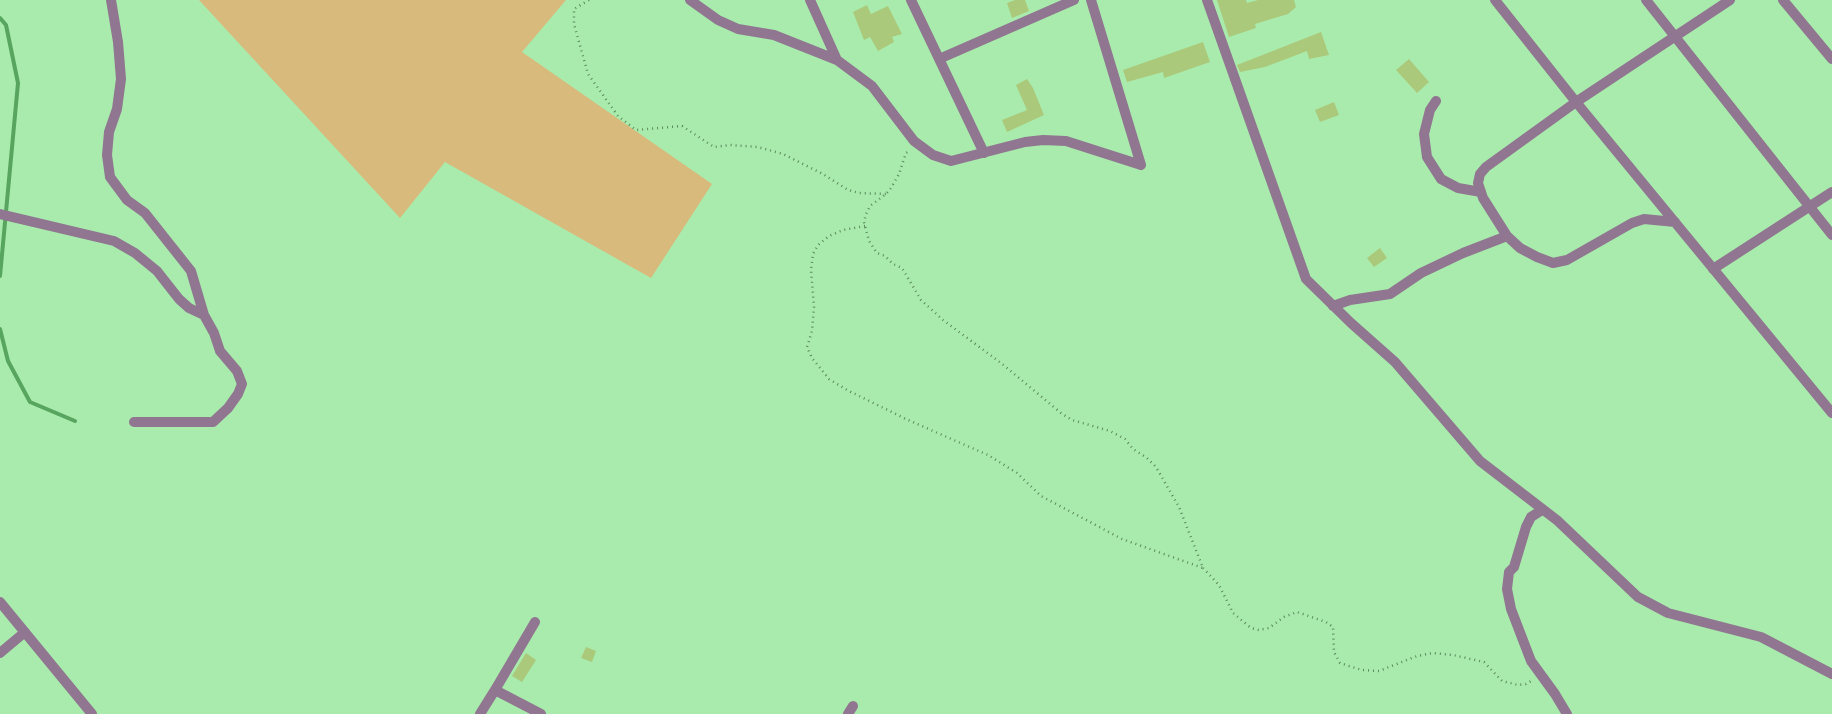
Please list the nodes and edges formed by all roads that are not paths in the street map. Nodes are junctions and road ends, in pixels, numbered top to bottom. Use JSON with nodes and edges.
{"nodes":[{"id":1,"x":111,"y":0,"type":"edge"},
{"id":2,"x":690,"y":0,"type":"edge"},
{"id":3,"x":911,"y":0,"type":"edge"},
{"id":4,"x":1074,"y":0,"type":"edge"},
{"id":5,"x":1090,"y":0,"type":"edge"},
{"id":6,"x":1207,"y":0,"type":"edge"},
{"id":7,"x":1495,"y":0,"type":"edge"},
{"id":8,"x":1646,"y":0,"type":"edge"},
{"id":9,"x":1730,"y":0,"type":"edge"},
{"id":10,"x":1783,"y":0,"type":"edge"},
{"id":11,"x":814,"y":1,"type":"edge"},
{"id":12,"x":1676,"y":37,"type":"junction"},
{"id":13,"x":939,"y":59,"type":"junction"},
{"id":14,"x":1832,"y":59,"type":"edge"},
{"id":15,"x":837,"y":60,"type":"junction"},
{"id":16,"x":1436,"y":101,"type":"dead end"},
{"id":17,"x":1576,"y":102,"type":"junction"},
{"id":18,"x":984,"y":153,"type":"junction"},
{"id":19,"x":1481,"y":192,"type":"junction"},
{"id":20,"x":1832,"y":192,"type":"edge"},
{"id":21,"x":1809,"y":207,"type":"junction"},
{"id":22,"x":3,"y":215,"type":"edge"},
{"id":23,"x":1675,"y":222,"type":"junction"},
{"id":24,"x":1832,"y":235,"type":"edge"},
{"id":25,"x":1507,"y":236,"type":"junction"},
{"id":26,"x":1713,"y":268,"type":"junction"},
{"id":27,"x":1334,"y":306,"type":"junction"},
{"id":28,"x":204,"y":315,"type":"junction"},
{"id":29,"x":1832,"y":413,"type":"edge"},
{"id":30,"x":134,"y":422,"type":"dead end"},
{"id":31,"x":1542,"y":510,"type":"junction"},
{"id":32,"x":0,"y":602,"type":"edge"},
{"id":33,"x":535,"y":622,"type":"dead end"},
{"id":34,"x":25,"y":632,"type":"junction"},
{"id":35,"x":0,"y":653,"type":"edge"},
{"id":36,"x":1832,"y":674,"type":"edge"},
{"id":37,"x":495,"y":690,"type":"junction"},
{"id":38,"x":92,"y":714,"type":"edge"},
{"id":39,"x":480,"y":714,"type":"edge"},
{"id":40,"x":541,"y":714,"type":"edge"},
{"id":41,"x":1567,"y":714,"type":"edge"}],
"edges":[{"from":1,"to":28,"type":"street"},
{"from":2,"to":15,"type":"street"},
{"from":3,"to":13,"type":"street"},
{"from":4,"to":13,"type":"street"},
{"from":5,"to":18,"type":"street"},
{"from":6,"to":27,"type":"street"},
{"from":7,"to":17,"type":"street"},
{"from":8,"to":12,"type":"street"},
{"from":9,"to":12,"type":"street"},
{"from":10,"to":14,"type":"street"},
{"from":11,"to":15,"type":"street"},
{"from":12,"to":17,"type":"street"},
{"from":12,"to":21,"type":"street"},
{"from":13,"to":18,"type":"street"},
{"from":15,"to":18,"type":"street"},
{"from":16,"to":19,"type":"street"},
{"from":17,"to":19,"type":"street"},
{"from":17,"to":23,"type":"street"},
{"from":19,"to":25,"type":"street"},
{"from":20,"to":21,"type":"street"},
{"from":21,"to":24,"type":"street"},
{"from":21,"to":26,"type":"street"},
{"from":22,"to":28,"type":"street"},
{"from":23,"to":25,"type":"street"},
{"from":23,"to":26,"type":"street"},
{"from":25,"to":27,"type":"street"},
{"from":26,"to":29,"type":"street"},
{"from":27,"to":31,"type":"street"},
{"from":28,"to":30,"type":"street"},
{"from":31,"to":36,"type":"street"},
{"from":31,"to":41,"type":"street"},
{"from":32,"to":34,"type":"street"},
{"from":33,"to":37,"type":"street"},
{"from":34,"to":35,"type":"street"},
{"from":34,"to":38,"type":"street"},
{"from":37,"to":39,"type":"street"},
{"from":37,"to":40,"type":"street"}]}
